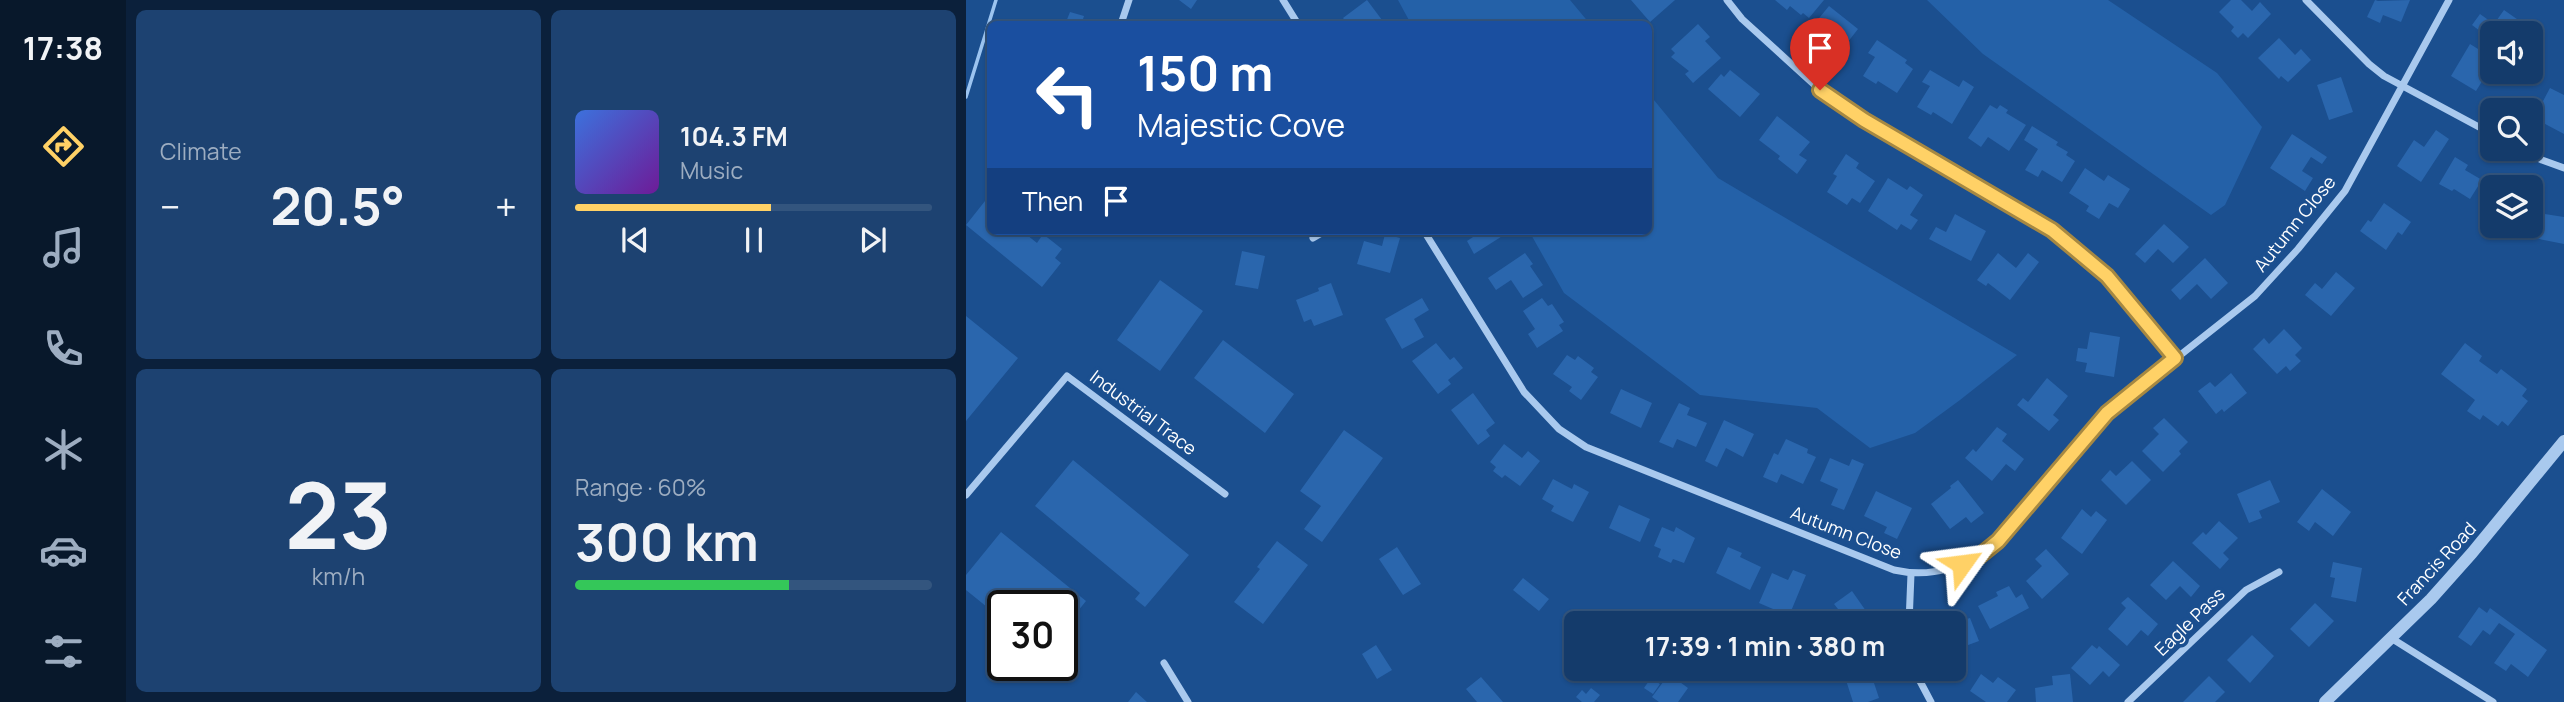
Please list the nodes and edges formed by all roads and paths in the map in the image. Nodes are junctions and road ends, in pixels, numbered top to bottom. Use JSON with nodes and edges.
{"nodes":[{"id":1,"x":1129,"y":0,"type":"edge"},
{"id":2,"x":1283,"y":0,"type":"edge"},
{"id":3,"x":1727,"y":0,"type":"edge"},
{"id":4,"x":2306,"y":0,"type":"edge"},
{"id":5,"x":2449,"y":0,"type":"edge"},
{"id":6,"x":1122,"y":21,"type":"edge"},
{"id":7,"x":1296,"y":21,"type":"edge"},
{"id":8,"x":2402,"y":85,"type":"junction"},
{"id":9,"x":2480,"y":127,"type":"edge"},
{"id":10,"x":2543,"y":160,"type":"edge"},
{"id":11,"x":2564,"y":168,"type":"edge"},
{"id":12,"x":1318,"y":235,"type":"edge"},
{"id":13,"x":1426,"y":235,"type":"edge"},
{"id":14,"x":1313,"y":238,"type":"dead end"},
{"id":15,"x":2175,"y":358,"type":"junction"},
{"id":16,"x":2564,"y":441,"type":"edge"},
{"id":17,"x":1225,"y":494,"type":"dead end"},
{"id":18,"x":966,"y":495,"type":"edge"},
{"id":19,"x":2279,"y":572,"type":"dead end"},
{"id":20,"x":1911,"y":574,"type":"junction"},
{"id":21,"x":1909,"y":611,"type":"edge"},
{"id":22,"x":2391,"y":638,"type":"junction"},
{"id":23,"x":1164,"y":663,"type":"dead end"},
{"id":24,"x":1920,"y":681,"type":"edge"},
{"id":25,"x":1188,"y":702,"type":"edge"},
{"id":26,"x":1931,"y":702,"type":"edge"},
{"id":27,"x":2127,"y":702,"type":"edge"},
{"id":28,"x":2325,"y":702,"type":"edge"},
{"id":29,"x":2493,"y":702,"type":"edge"}],
"edges":[{"from":1,"to":6,"type":"street"},
{"from":2,"to":7,"type":"street"},
{"from":3,"to":15,"type":"street"},
{"from":4,"to":8,"type":"street"},
{"from":5,"to":8,"type":"street","name":"Autumn Close"},
{"from":8,"to":9,"type":"street"},
{"from":8,"to":15,"type":"street","name":"Autumn Close"},
{"from":10,"to":11,"type":"street"},
{"from":12,"to":14,"type":"street"},
{"from":13,"to":20,"type":"street","name":"Autumn Close"},
{"from":15,"to":20,"type":"street","name":"Autumn Close"},
{"from":16,"to":22,"type":"street","name":"Francis Road"},
{"from":17,"to":18,"type":"street","name":"Industrial Trace"},
{"from":19,"to":27,"type":"street","name":"Eagle Pass"},
{"from":20,"to":21,"type":"street"},
{"from":22,"to":28,"type":"street","name":"Francis Road"},
{"from":22,"to":29,"type":"street"},
{"from":23,"to":25,"type":"street"},
{"from":24,"to":26,"type":"street"}]}
